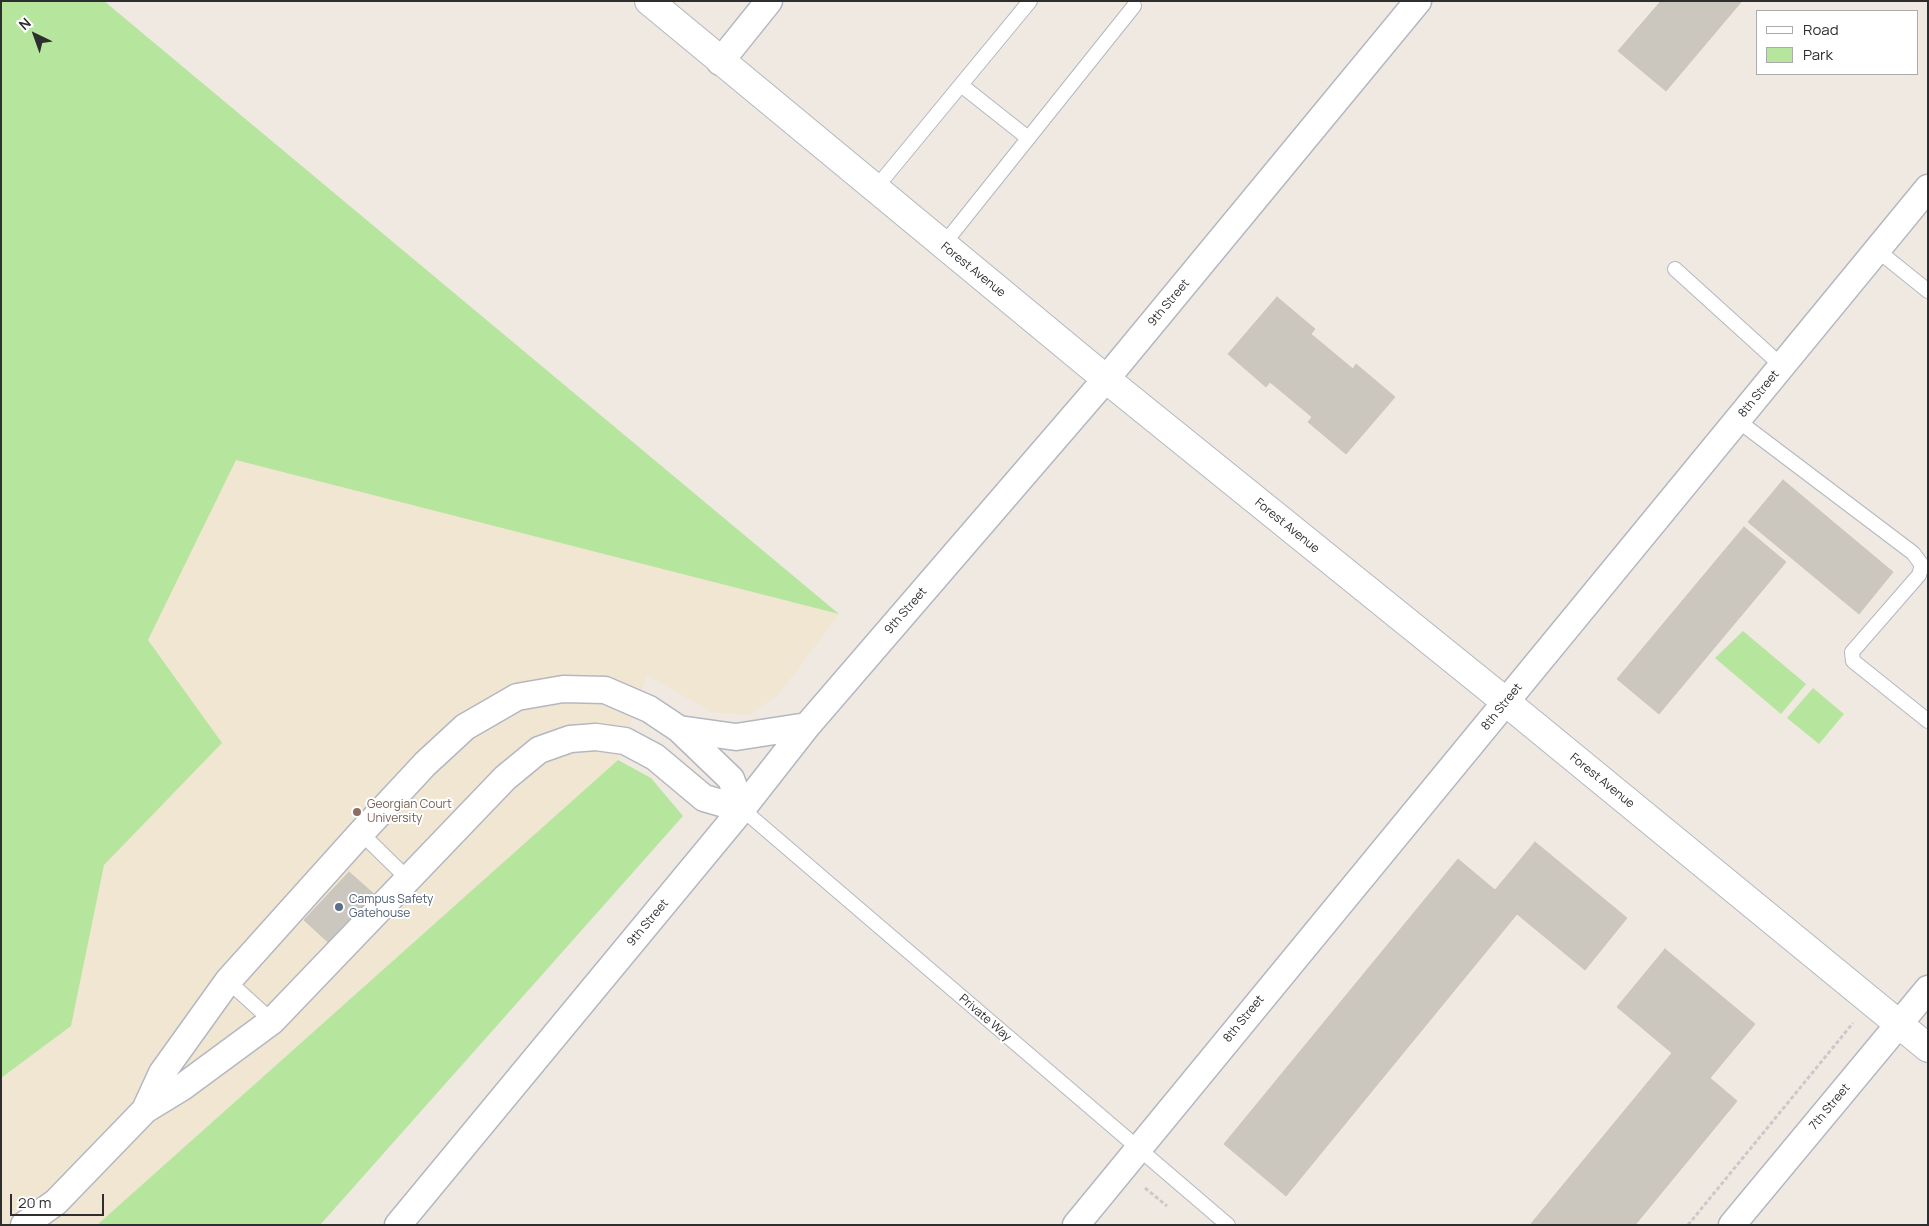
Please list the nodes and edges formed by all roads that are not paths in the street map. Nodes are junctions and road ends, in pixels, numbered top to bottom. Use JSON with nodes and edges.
{"nodes":[{"id":1,"x":649,"y":1,"type":"edge"},
{"id":2,"x":769,"y":1,"type":"edge"},
{"id":3,"x":1030,"y":1,"type":"edge"},
{"id":4,"x":1418,"y":1,"type":"edge"},
{"id":5,"x":1134,"y":6,"type":"dead end"},
{"id":6,"x":720,"y":62,"type":"junction"},
{"id":7,"x":961,"y":85,"type":"junction"},
{"id":8,"x":1028,"y":138,"type":"junction"},
{"id":9,"x":1928,"y":188,"type":"edge"},
{"id":10,"x":875,"y":189,"type":"junction"},
{"id":11,"x":943,"y":245,"type":"junction"},
{"id":12,"x":1877,"y":250,"type":"junction"},
{"id":13,"x":1675,"y":269,"type":"dead end"},
{"id":14,"x":1928,"y":291,"type":"edge"},
{"id":15,"x":1782,"y":366,"type":"junction"},
{"id":16,"x":1106,"y":379,"type":"junction"},
{"id":17,"x":1738,"y":420,"type":"junction"},
{"id":18,"x":1506,"y":702,"type":"junction"},
{"id":19,"x":1928,"y":721,"type":"edge"},
{"id":20,"x":807,"y":726,"type":"junction"},
{"id":21,"x":679,"y":729,"type":"junction"},
{"id":22,"x":742,"y":809,"type":"junction"},
{"id":23,"x":361,"y":833,"type":"junction"},
{"id":24,"x":408,"y":879,"type":"junction"},
{"id":25,"x":228,"y":981,"type":"junction"},
{"id":26,"x":1928,"y":989,"type":"edge"},
{"id":27,"x":272,"y":1020,"type":"junction"},
{"id":28,"x":1898,"y":1025,"type":"junction"},
{"id":29,"x":1928,"y":1048,"type":"edge"},
{"id":30,"x":145,"y":1110,"type":"junction"},
{"id":31,"x":1138,"y":1149,"type":"junction"},
{"id":32,"x":24,"y":1225,"type":"edge"},
{"id":33,"x":398,"y":1225,"type":"edge"},
{"id":34,"x":1076,"y":1225,"type":"edge"},
{"id":35,"x":1228,"y":1225,"type":"edge"},
{"id":36,"x":1732,"y":1225,"type":"edge"}],
"edges":[{"from":1,"to":6,"type":"street","name":"Forest Avenue"},
{"from":2,"to":6,"type":"street"},
{"from":3,"to":7,"type":"lane"},
{"from":4,"to":16,"type":"street","name":"9th Street"},
{"from":5,"to":8,"type":"lane"},
{"from":6,"to":10,"type":"street","name":"Forest Avenue"},
{"from":7,"to":8,"type":"lane"},
{"from":7,"to":10,"type":"lane"},
{"from":8,"to":11,"type":"lane"},
{"from":9,"to":12,"type":"street","name":"8th Street"},
{"from":10,"to":11,"type":"street","name":"Forest Avenue"},
{"from":11,"to":16,"type":"street","name":"Forest Avenue"},
{"from":12,"to":14,"type":"lane"},
{"from":12,"to":15,"type":"street","name":"8th Street"},
{"from":13,"to":15,"type":"lane"},
{"from":15,"to":17,"type":"street","name":"8th Street"},
{"from":16,"to":18,"type":"street","name":"Forest Avenue"},
{"from":16,"to":20,"type":"street","name":"9th Street"},
{"from":17,"to":18,"type":"street","name":"8th Street"},
{"from":17,"to":19,"type":"lane"},
{"from":18,"to":28,"type":"street","name":"Forest Avenue"},
{"from":18,"to":31,"type":"street","name":"8th Street"},
{"from":20,"to":21,"type":"street"},
{"from":20,"to":22,"type":"street","name":"9th Street"},
{"from":21,"to":22,"type":"street"},
{"from":21,"to":23,"type":"street"},
{"from":22,"to":24,"type":"street"},
{"from":22,"to":31,"type":"lane","name":"Private Way"},
{"from":22,"to":33,"type":"street","name":"9th Street"},
{"from":23,"to":24,"type":"lane"},
{"from":23,"to":25,"type":"street"},
{"from":24,"to":27,"type":"street"},
{"from":25,"to":27,"type":"lane"},
{"from":25,"to":30,"type":"street"},
{"from":26,"to":28,"type":"street","name":"7th Street"},
{"from":27,"to":30,"type":"street"},
{"from":28,"to":29,"type":"street","name":"Forest Avenue"},
{"from":28,"to":36,"type":"street","name":"7th Street"},
{"from":30,"to":32,"type":"street"},
{"from":31,"to":34,"type":"street","name":"8th Street"},
{"from":31,"to":35,"type":"lane","name":"Private Way"}]}
